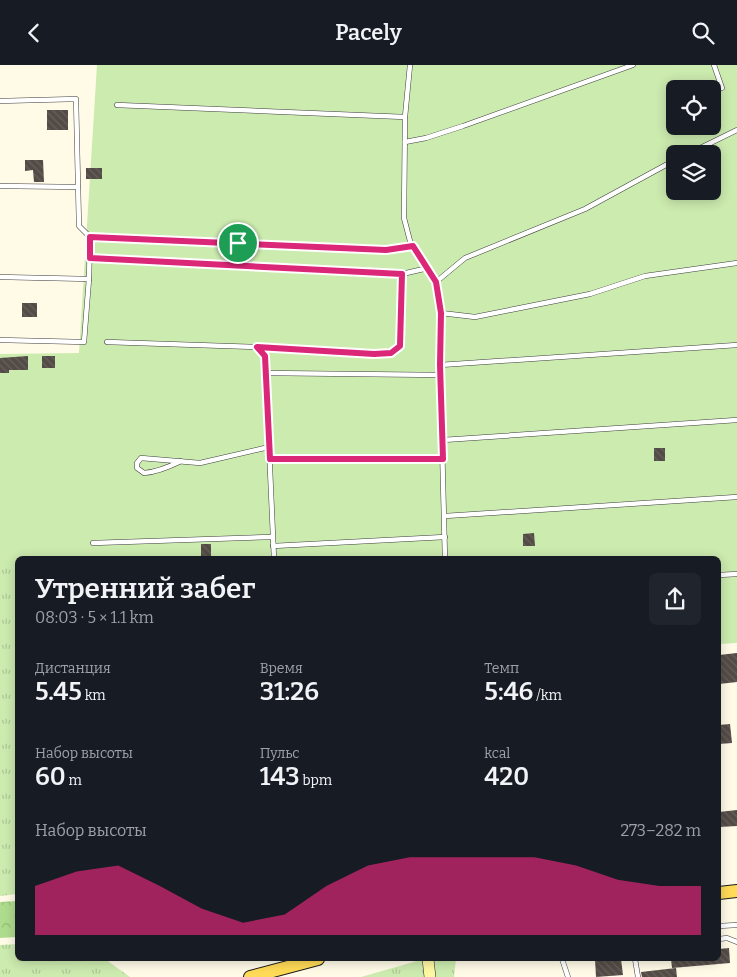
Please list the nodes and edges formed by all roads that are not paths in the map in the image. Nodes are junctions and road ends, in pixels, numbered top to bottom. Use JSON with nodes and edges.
{"nodes":[{"id":1,"x":410,"y":65,"type":"edge"},
{"id":2,"x":633,"y":65,"type":"edge"},
{"id":3,"x":714,"y":65,"type":"edge"},
{"id":4,"x":722,"y":88,"type":"dead end"},
{"id":5,"x":0,"y":101,"type":"edge"},
{"id":6,"x":117,"y":105,"type":"dead end"},
{"id":7,"x":405,"y":117,"type":"junction"},
{"id":8,"x":737,"y":130,"type":"edge"},
{"id":9,"x":405,"y":142,"type":"junction"},
{"id":10,"x":706,"y":145,"type":"edge"},
{"id":11,"x":666,"y":165,"type":"edge"},
{"id":12,"x":0,"y":186,"type":"edge"},
{"id":13,"x":78,"y":187,"type":"junction"},
{"id":14,"x":90,"y":237,"type":"junction"},
{"id":15,"x":413,"y":246,"type":"junction"},
{"id":16,"x":90,"y":258,"type":"junction"},
{"id":17,"x":737,"y":263,"type":"edge"},
{"id":18,"x":428,"y":268,"type":"junction"},
{"id":19,"x":402,"y":274,"type":"junction"},
{"id":20,"x":0,"y":277,"type":"edge"},
{"id":21,"x":89,"y":279,"type":"junction"},
{"id":22,"x":436,"y":282,"type":"junction"},
{"id":23,"x":441,"y":313,"type":"junction"},
{"id":24,"x":0,"y":340,"type":"edge"},
{"id":25,"x":107,"y":342,"type":"dead end"},
{"id":26,"x":737,"y":345,"type":"edge"},
{"id":27,"x":257,"y":347,"type":"junction"},
{"id":28,"x":440,"y":365,"type":"junction"},
{"id":29,"x":266,"y":373,"type":"junction"},
{"id":30,"x":440,"y":375,"type":"junction"},
{"id":31,"x":737,"y":420,"type":"edge"},
{"id":32,"x":443,"y":441,"type":"junction"},
{"id":33,"x":269,"y":447,"type":"junction"},
{"id":34,"x":270,"y":459,"type":"junction"},
{"id":35,"x":443,"y":459,"type":"junction"},
{"id":36,"x":181,"y":461,"type":"junction"},
{"id":37,"x":737,"y":497,"type":"edge"},
{"id":38,"x":445,"y":516,"type":"junction"},
{"id":39,"x":272,"y":537,"type":"junction"},
{"id":40,"x":445,"y":537,"type":"junction"},
{"id":41,"x":93,"y":543,"type":"dead end"},
{"id":42,"x":273,"y":546,"type":"junction"},
{"id":43,"x":274,"y":556,"type":"edge"},
{"id":44,"x":446,"y":556,"type":"edge"},
{"id":45,"x":737,"y":574,"type":"edge"},
{"id":46,"x":721,"y":575,"type":"edge"},
{"id":47,"x":737,"y":891,"type":"edge"},
{"id":48,"x":721,"y":893,"type":"edge"},
{"id":49,"x":737,"y":925,"type":"edge"},
{"id":50,"x":721,"y":927,"type":"edge"},
{"id":51,"x":721,"y":939,"type":"edge"},
{"id":52,"x":737,"y":941,"type":"edge"},
{"id":53,"x":428,"y":961,"type":"edge"},
{"id":54,"x":563,"y":961,"type":"edge"},
{"id":55,"x":635,"y":961,"type":"edge"},
{"id":56,"x":288,"y":962,"type":"edge"},
{"id":57,"x":250,"y":977,"type":"edge"},
{"id":58,"x":430,"y":977,"type":"edge"},
{"id":59,"x":568,"y":977,"type":"edge"},
{"id":60,"x":638,"y":977,"type":"edge"}],
"edges":[{"from":1,"to":7,"type":"lane"},
{"from":2,"to":9,"type":"lane"},
{"from":3,"to":4,"type":"lane"},
{"from":5,"to":13,"type":"lane"},
{"from":6,"to":7,"type":"lane"},
{"from":7,"to":9,"type":"lane"},
{"from":8,"to":10,"type":"lane"},
{"from":9,"to":15,"type":"lane"},
{"from":11,"to":22,"type":"lane"},
{"from":12,"to":13,"type":"lane"},
{"from":13,"to":14,"type":"lane"},
{"from":14,"to":15,"type":"lane"},
{"from":14,"to":16,"type":"lane"},
{"from":15,"to":18,"type":"lane"},
{"from":16,"to":19,"type":"lane"},
{"from":16,"to":21,"type":"lane"},
{"from":17,"to":23,"type":"lane"},
{"from":18,"to":19,"type":"lane"},
{"from":18,"to":22,"type":"lane"},
{"from":19,"to":27,"type":"lane"},
{"from":20,"to":21,"type":"lane"},
{"from":21,"to":24,"type":"lane"},
{"from":22,"to":23,"type":"lane"},
{"from":23,"to":28,"type":"lane"},
{"from":25,"to":27,"type":"lane"},
{"from":26,"to":28,"type":"lane"},
{"from":27,"to":29,"type":"lane"},
{"from":28,"to":30,"type":"lane"},
{"from":29,"to":30,"type":"lane"},
{"from":29,"to":33,"type":"lane"},
{"from":30,"to":32,"type":"lane"},
{"from":31,"to":32,"type":"lane"},
{"from":32,"to":35,"type":"lane"},
{"from":33,"to":34,"type":"lane"},
{"from":33,"to":36,"type":"lane"},
{"from":34,"to":35,"type":"lane"},
{"from":34,"to":39,"type":"lane"},
{"from":35,"to":38,"type":"lane"},
{"from":36,"to":36,"type":"lane"},
{"from":37,"to":38,"type":"lane"},
{"from":38,"to":40,"type":"lane"},
{"from":39,"to":41,"type":"lane"},
{"from":39,"to":42,"type":"lane"},
{"from":40,"to":42,"type":"lane"},
{"from":40,"to":44,"type":"lane"},
{"from":42,"to":43,"type":"lane"},
{"from":45,"to":46,"type":"lane"},
{"from":47,"to":48,"type":"main road"},
{"from":49,"to":50,"type":"lane"},
{"from":51,"to":52,"type":"lane"},
{"from":53,"to":58,"type":"main road"},
{"from":54,"to":59,"type":"lane"},
{"from":55,"to":60,"type":"lane"},
{"from":56,"to":57,"type":"main road"}]}
